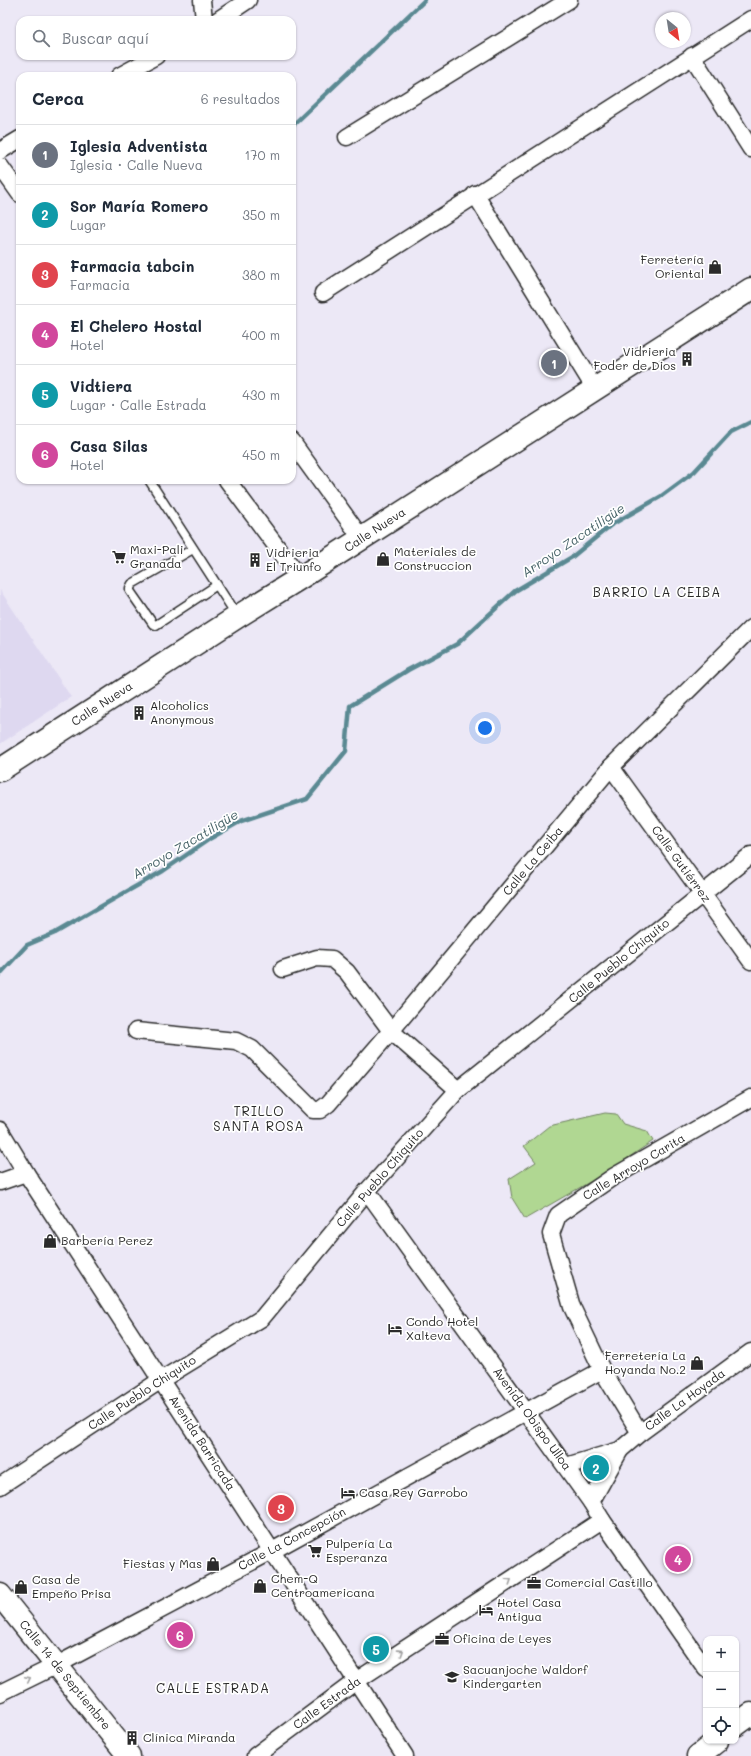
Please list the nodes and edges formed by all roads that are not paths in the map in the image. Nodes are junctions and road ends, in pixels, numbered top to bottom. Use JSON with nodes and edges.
{"nodes":[{"id":1,"x":202,"y":0,"type":"edge"},
{"id":2,"x":248,"y":0,"type":"edge"},
{"id":3,"x":569,"y":0,"type":"edge"},
{"id":4,"x":204,"y":16,"type":"edge"},
{"id":5,"x":224,"y":16,"type":"edge"},
{"id":6,"x":751,"y":19,"type":"edge"},
{"id":7,"x":692,"y":56,"type":"junction"},
{"id":8,"x":149,"y":60,"type":"edge"},
{"id":9,"x":126,"y":72,"type":"edge"},
{"id":10,"x":347,"y":137,"type":"dead end"},
{"id":11,"x":16,"y":142,"type":"edge"},
{"id":12,"x":751,"y":149,"type":"edge"},
{"id":13,"x":0,"y":152,"type":"edge"},
{"id":14,"x":0,"y":166,"type":"edge"},
{"id":15,"x":16,"y":188,"type":"edge"},
{"id":16,"x":475,"y":194,"type":"junction"},
{"id":17,"x":751,"y":289,"type":"edge"},
{"id":18,"x":323,"y":293,"type":"dead end"},
{"id":19,"x":595,"y":389,"type":"junction"},
{"id":20,"x":296,"y":447,"type":"edge"},
{"id":21,"x":152,"y":484,"type":"edge"},
{"id":22,"x":230,"y":484,"type":"edge"},
{"id":23,"x":362,"y":538,"type":"junction"},
{"id":24,"x":193,"y":549,"type":"junction"},
{"id":25,"x":300,"y":578,"type":"junction"},
{"id":26,"x":217,"y":585,"type":"junction"},
{"id":27,"x":237,"y":617,"type":"junction"},
{"id":28,"x":751,"y":628,"type":"edge"},
{"id":29,"x":611,"y":767,"type":"junction"},
{"id":30,"x":0,"y":770,"type":"edge"},
{"id":31,"x":751,"y":855,"type":"edge"},
{"id":32,"x":702,"y":894,"type":"junction"},
{"id":33,"x":751,"y":961,"type":"edge"},
{"id":34,"x":282,"y":968,"type":"dead end"},
{"id":35,"x":136,"y":1031,"type":"dead end"},
{"id":36,"x":391,"y":1031,"type":"junction"},
{"id":37,"x":458,"y":1090,"type":"junction"},
{"id":38,"x":751,"y":1098,"type":"edge"},
{"id":39,"x":0,"y":1130,"type":"edge"},
{"id":40,"x":26,"y":1173,"type":"junction"},
{"id":41,"x":0,"y":1182,"type":"edge"},
{"id":42,"x":367,"y":1191,"type":"junction"},
{"id":43,"x":751,"y":1352,"type":"edge"},
{"id":44,"x":602,"y":1370,"type":"junction"},
{"id":45,"x":161,"y":1380,"type":"junction"},
{"id":46,"x":526,"y":1412,"type":"junction"},
{"id":47,"x":640,"y":1432,"type":"junction"},
{"id":48,"x":620,"y":1450,"type":"junction"},
{"id":49,"x":566,"y":1466,"type":"junction"},
{"id":50,"x":0,"y":1486,"type":"edge"},
{"id":51,"x":591,"y":1502,"type":"junction"},
{"id":52,"x":602,"y":1520,"type":"junction"},
{"id":53,"x":272,"y":1551,"type":"junction"},
{"id":54,"x":0,"y":1595,"type":"edge"},
{"id":55,"x":57,"y":1665,"type":"junction"},
{"id":56,"x":703,"y":1665,"type":"edge"},
{"id":57,"x":356,"y":1681,"type":"junction"},
{"id":58,"x":0,"y":1693,"type":"edge"},
{"id":59,"x":713,"y":1744,"type":"edge"},
{"id":60,"x":129,"y":1756,"type":"edge"},
{"id":61,"x":255,"y":1756,"type":"edge"},
{"id":62,"x":405,"y":1756,"type":"edge"},
{"id":63,"x":698,"y":1756,"type":"edge"}],
"edges":[{"from":1,"to":4,"type":"street"},
{"from":2,"to":5,"type":"street"},
{"from":3,"to":10,"type":"street"},
{"from":6,"to":7,"type":"street"},
{"from":7,"to":12,"type":"street"},
{"from":7,"to":16,"type":"street"},
{"from":8,"to":9,"type":"street"},
{"from":11,"to":13,"type":"street"},
{"from":14,"to":15,"type":"street"},
{"from":16,"to":18,"type":"street"},
{"from":16,"to":19,"type":"street"},
{"from":17,"to":19,"type":"street","name":"Calle Nueva"},
{"from":19,"to":23,"type":"street","name":"Calle Nueva"},
{"from":20,"to":23,"type":"street"},
{"from":21,"to":24,"type":"lane"},
{"from":22,"to":25,"type":"street"},
{"from":23,"to":25,"type":"street","name":"Calle Nueva"},
{"from":24,"to":26,"type":"lane"},
{"from":24,"to":26,"type":"lane"},
{"from":25,"to":27,"type":"street","name":"Calle Nueva"},
{"from":26,"to":27,"type":"lane"},
{"from":27,"to":30,"type":"street","name":"Calle Nueva"},
{"from":28,"to":29,"type":"street","name":"Calle La Ceiba"},
{"from":29,"to":32,"type":"street","name":"Calle Gutiérrez"},
{"from":29,"to":36,"type":"street","name":"Calle La Ceiba"},
{"from":31,"to":32,"type":"street","name":"Calle Pueblo Chiquito"},
{"from":32,"to":33,"type":"street","name":"Calle Gutiérrez"},
{"from":32,"to":37,"type":"street","name":"Calle Pueblo Chiquito"},
{"from":34,"to":36,"type":"street"},
{"from":35,"to":36,"type":"street","name":"Calle La Ceiba"},
{"from":36,"to":37,"type":"street"},
{"from":37,"to":42,"type":"street","name":"Calle Pueblo Chiquito"},
{"from":38,"to":44,"type":"street","name":"Calle Arroyo Carita"},
{"from":39,"to":40,"type":"street","name":"Avenida Barricada"},
{"from":40,"to":41,"type":"street"},
{"from":40,"to":45,"type":"street","name":"Avenida Barricada"},
{"from":42,"to":45,"type":"street","name":"Calle Pueblo Chiquito"},
{"from":42,"to":46,"type":"street","name":"Avenida Obispo Ulloa"},
{"from":43,"to":47,"type":"street","name":"Calle La Hoyada"},
{"from":44,"to":46,"type":"street","name":"Calle La Concepción"},
{"from":44,"to":47,"type":"street","name":"Calle Arroyo Carita"},
{"from":45,"to":50,"type":"street","name":"Calle Pueblo Chiquito"},
{"from":45,"to":53,"type":"street","name":"Avenida Barricada"},
{"from":46,"to":49,"type":"street","name":"Avenida Obispo Ulloa"},
{"from":46,"to":53,"type":"street","name":"Calle La Concepción"},
{"from":47,"to":48,"type":"street","name":"Calle La Hoyada"},
{"from":48,"to":49,"type":"street","name":"Calle La Hoyada"},
{"from":48,"to":51,"type":"street","name":"Calle La Hoyada"},
{"from":49,"to":51,"type":"street","name":"Avenida Obispo Ulloa"},
{"from":51,"to":52,"type":"street","name":"Avenida Obispo Ulloa"},
{"from":52,"to":56,"type":"street","name":"Avenida Obispo Ulloa"},
{"from":57,"to":52,"type":"street","name":"Calle Estrada","one_way":true},
{"from":53,"to":55,"type":"street","name":"Calle La Concepción"},
{"from":53,"to":57,"type":"street","name":"Avenida Barricada"},
{"from":54,"to":55,"type":"street","name":"Calle 14 de Septiembre"},
{"from":58,"to":55,"type":"street","name":"Calle La Concepción","one_way":true},
{"from":55,"to":60,"type":"street","name":"Calle 14 de Septiembre"},
{"from":57,"to":61,"type":"street","name":"Calle Estrada"},
{"from":57,"to":62,"type":"street","name":"Avenida Barricada"},
{"from":59,"to":63,"type":"street"}]}
